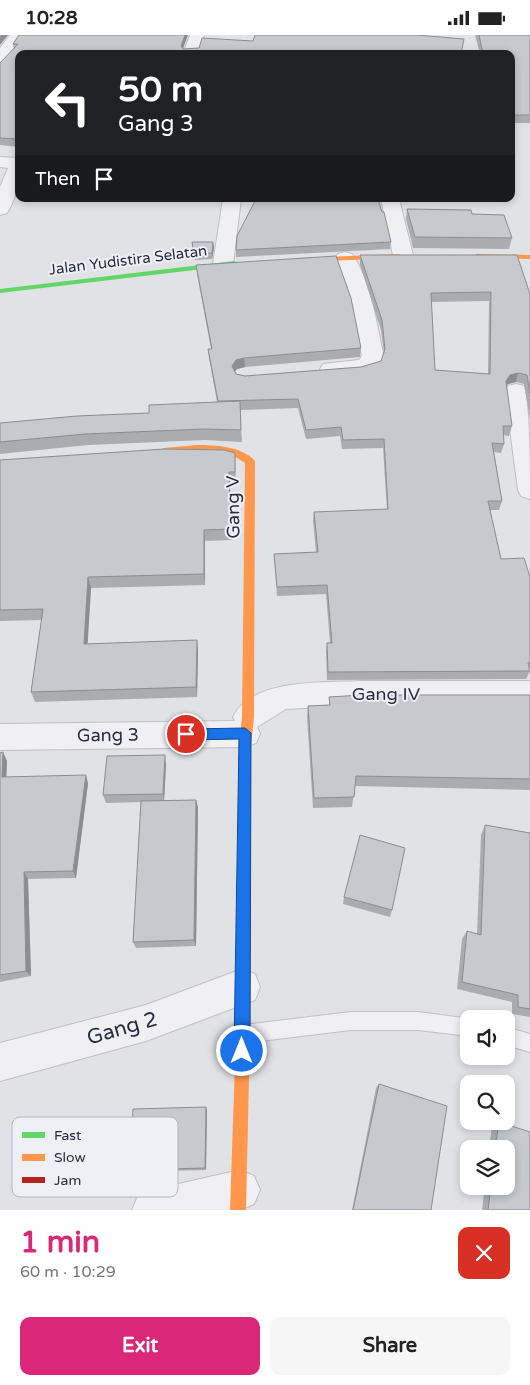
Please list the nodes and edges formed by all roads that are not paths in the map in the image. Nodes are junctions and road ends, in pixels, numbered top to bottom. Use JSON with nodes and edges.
{"nodes":[{"id":1,"x":17,"y":35,"type":"edge"},
{"id":2,"x":196,"y":35,"type":"edge"},
{"id":3,"x":191,"y":50,"type":"edge"},
{"id":4,"x":0,"y":58,"type":"edge"},
{"id":5,"x":0,"y":162,"type":"edge"},
{"id":6,"x":15,"y":163,"type":"edge"},
{"id":7,"x":15,"y":173,"type":"edge"},
{"id":8,"x":232,"y":202,"type":"edge"},
{"id":9,"x":391,"y":202,"type":"edge"},
{"id":10,"x":0,"y":209,"type":"edge"},
{"id":11,"x":408,"y":255,"type":"joint"},
{"id":12,"x":470,"y":256,"type":"edge"},
{"id":13,"x":530,"y":257,"type":"edge"},
{"id":14,"x":345,"y":259,"type":"junction"},
{"id":15,"x":287,"y":261,"type":"edge"},
{"id":16,"x":250,"y":262,"type":"edge"},
{"id":17,"x":223,"y":264,"type":"junction"},
{"id":18,"x":0,"y":291,"type":"edge"},
{"id":19,"x":311,"y":371,"type":"edge"},
{"id":20,"x":516,"y":391,"type":"dead end"},
{"id":21,"x":152,"y":452,"type":"edge"},
{"id":22,"x":530,"y":490,"type":"edge"},
{"id":23,"x":530,"y":693,"type":"edge"},
{"id":24,"x":246,"y":725,"type":"junction"},
{"id":25,"x":0,"y":737,"type":"edge"},
{"id":26,"x":242,"y":987,"type":"junction"},
{"id":27,"x":460,"y":1026,"type":"edge"},
{"id":28,"x":242,"y":1034,"type":"junction"},
{"id":29,"x":515,"y":1038,"type":"edge"},
{"id":30,"x":530,"y":1043,"type":"edge"},
{"id":31,"x":0,"y":1062,"type":"edge"},
{"id":32,"x":239,"y":1200,"type":"edge"},
{"id":33,"x":152,"y":1210,"type":"edge"}],
"edges":[{"from":1,"to":4,"type":"street"},
{"from":2,"to":3,"type":"street"},
{"from":5,"to":6,"type":"street"},
{"from":7,"to":10,"type":"street"},
{"from":8,"to":17,"type":"street"},
{"from":9,"to":11,"type":"street"},
{"from":11,"to":14,"type":"street"},
{"from":12,"to":13,"type":"street"},
{"from":14,"to":15,"type":"street"},
{"from":14,"to":19,"type":"street"},
{"from":16,"to":17,"type":"street","name":"Jalan Yudistira Selatan"},
{"from":17,"to":18,"type":"street","name":"Jalan Yudistira Selatan"},
{"from":20,"to":22,"type":"street"},
{"from":21,"to":24,"type":"street","name":"Gang V"},
{"from":23,"to":24,"type":"street","name":"Gang IV"},
{"from":24,"to":25,"type":"street","name":"Gang 3"},
{"from":24,"to":26,"type":"street"},
{"from":26,"to":28,"type":"street"},
{"from":26,"to":31,"type":"street","name":"Gang 2"},
{"from":27,"to":28,"type":"lane"},
{"from":28,"to":32,"type":"street"},
{"from":29,"to":30,"type":"lane"},
{"from":32,"to":33,"type":"street"}]}
